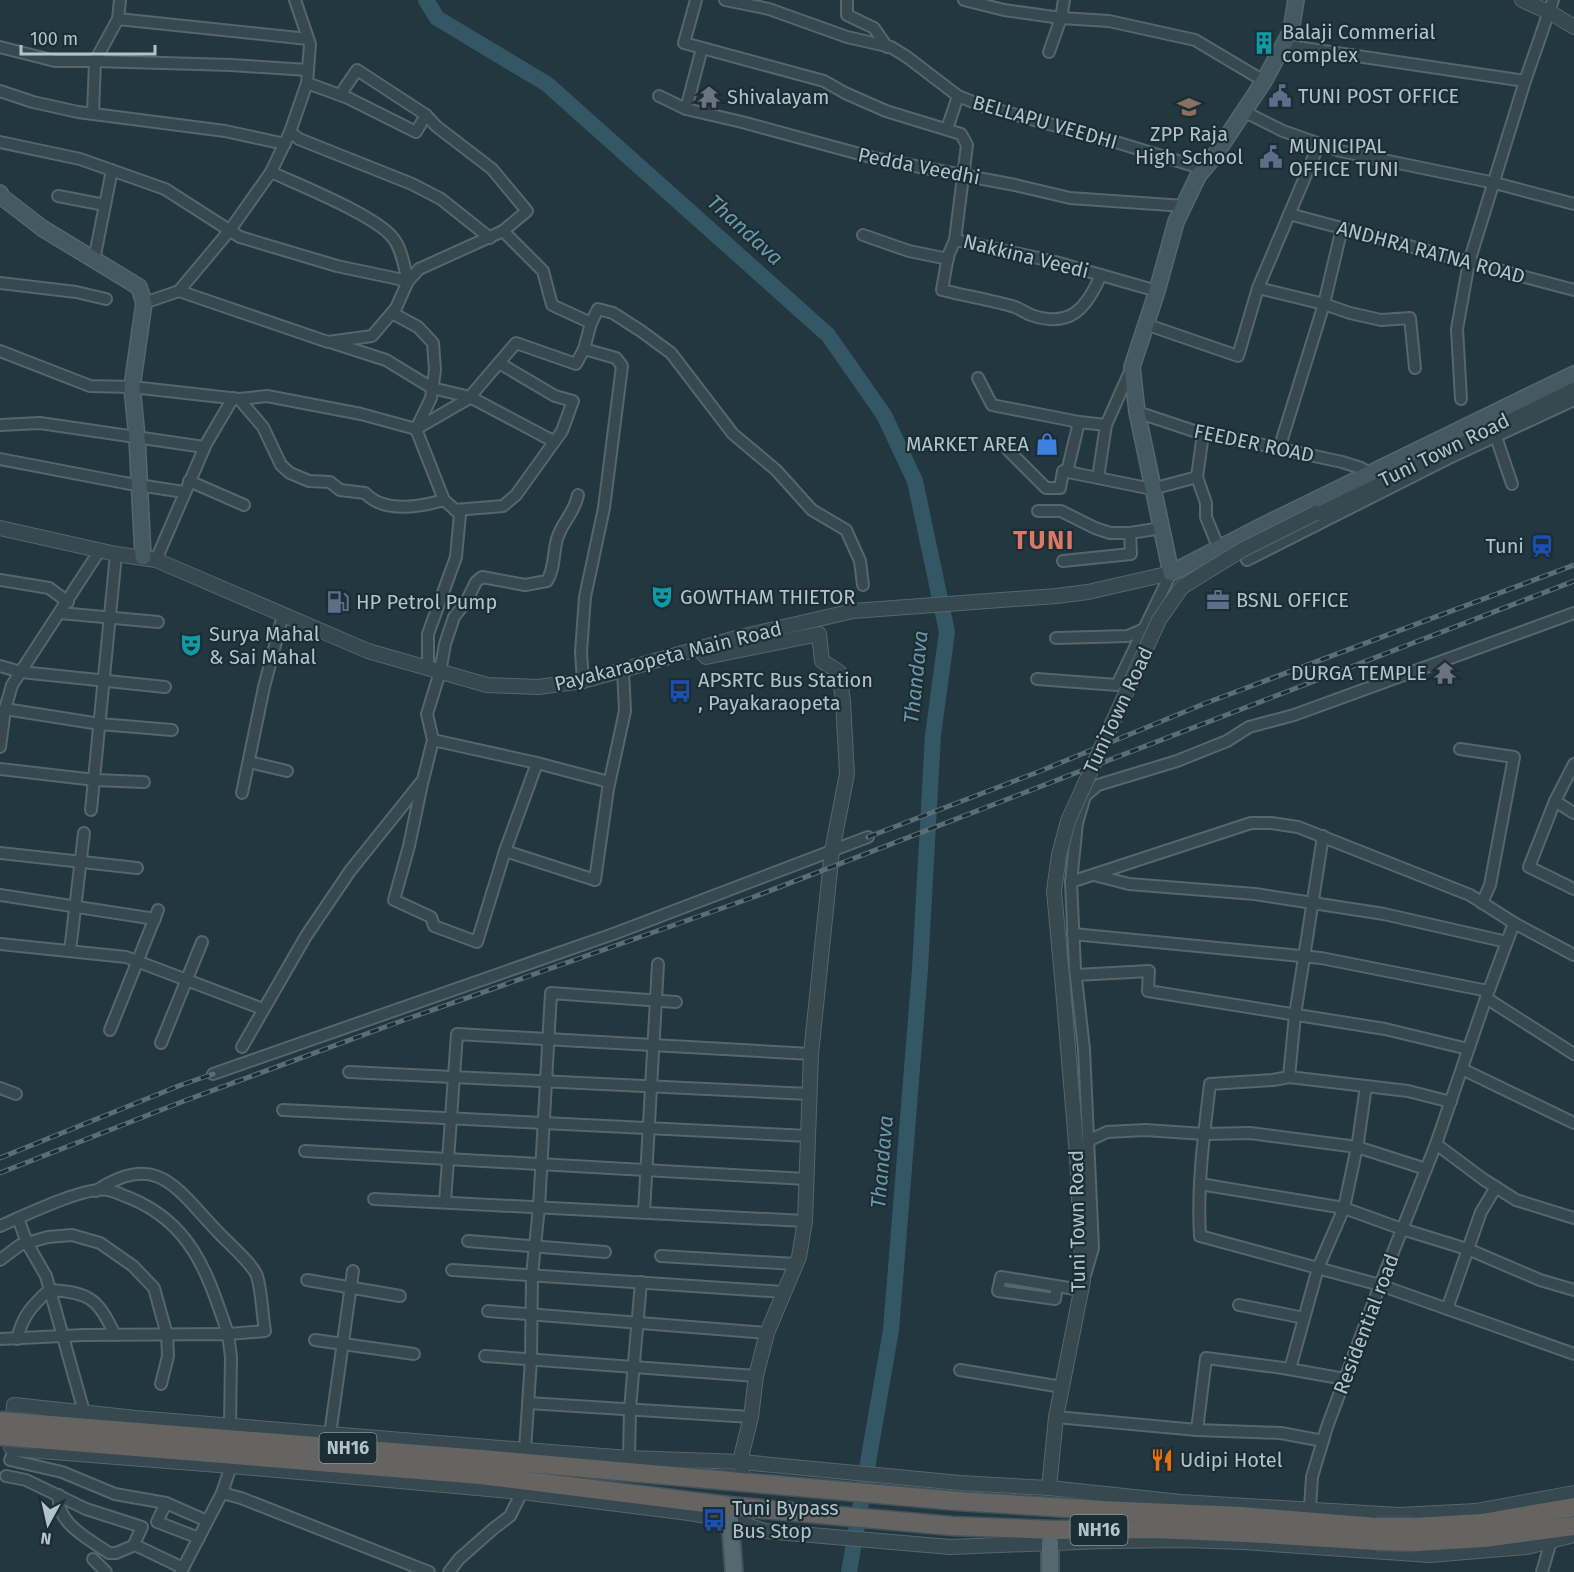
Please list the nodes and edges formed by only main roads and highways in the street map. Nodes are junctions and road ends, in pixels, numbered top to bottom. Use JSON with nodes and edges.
{"nodes":[{"id":1,"x":1296,"y":0,"type":"edge"},
{"id":2,"x":1,"y":195,"type":"edge"},
{"id":3,"x":1574,"y":374,"type":"edge"},
{"id":4,"x":149,"y":559,"type":"road end"},
{"id":5,"x":0,"y":1421,"type":"edge"},
{"id":6,"x":37,"y":1431,"type":"junction"},
{"id":7,"x":0,"y":1436,"type":"edge"},
{"id":8,"x":1574,"y":1507,"type":"edge"},
{"id":9,"x":730,"y":1513,"type":"junction"},
{"id":10,"x":1574,"y":1526,"type":"edge"},
{"id":11,"x":1376,"y":1534,"type":"junction"},
{"id":12,"x":1416,"y":1535,"type":"junction"},
{"id":13,"x":1050,"y":1543,"type":"road end"},
{"id":14,"x":734,"y":1572,"type":"edge"},
{"id":15,"x":1050,"y":1572,"type":"edge"}],
"edges":[{"from":1,"to":3,"type":"main road"},
{"from":2,"to":4,"type":"main road"},
{"from":5,"to":6,"type":"highway","number":"NH16","bridge":true},
{"from":6,"to":7,"type":"highway","number":"NH16","bridge":true},
{"from":6,"to":9,"type":"highway","number":"NH16"},
{"from":6,"to":11,"type":"highway","number":"NH16"},
{"from":8,"to":12,"type":"highway","number":"NH16"},
{"from":9,"to":11,"type":"highway","number":"NH16"},
{"from":9,"to":14,"type":"main road"},
{"from":10,"to":12,"type":"highway","number":"NH16"},
{"from":11,"to":12,"type":"highway","number":"NH16","bridge":true},
{"from":13,"to":15,"type":"main road"}]}
